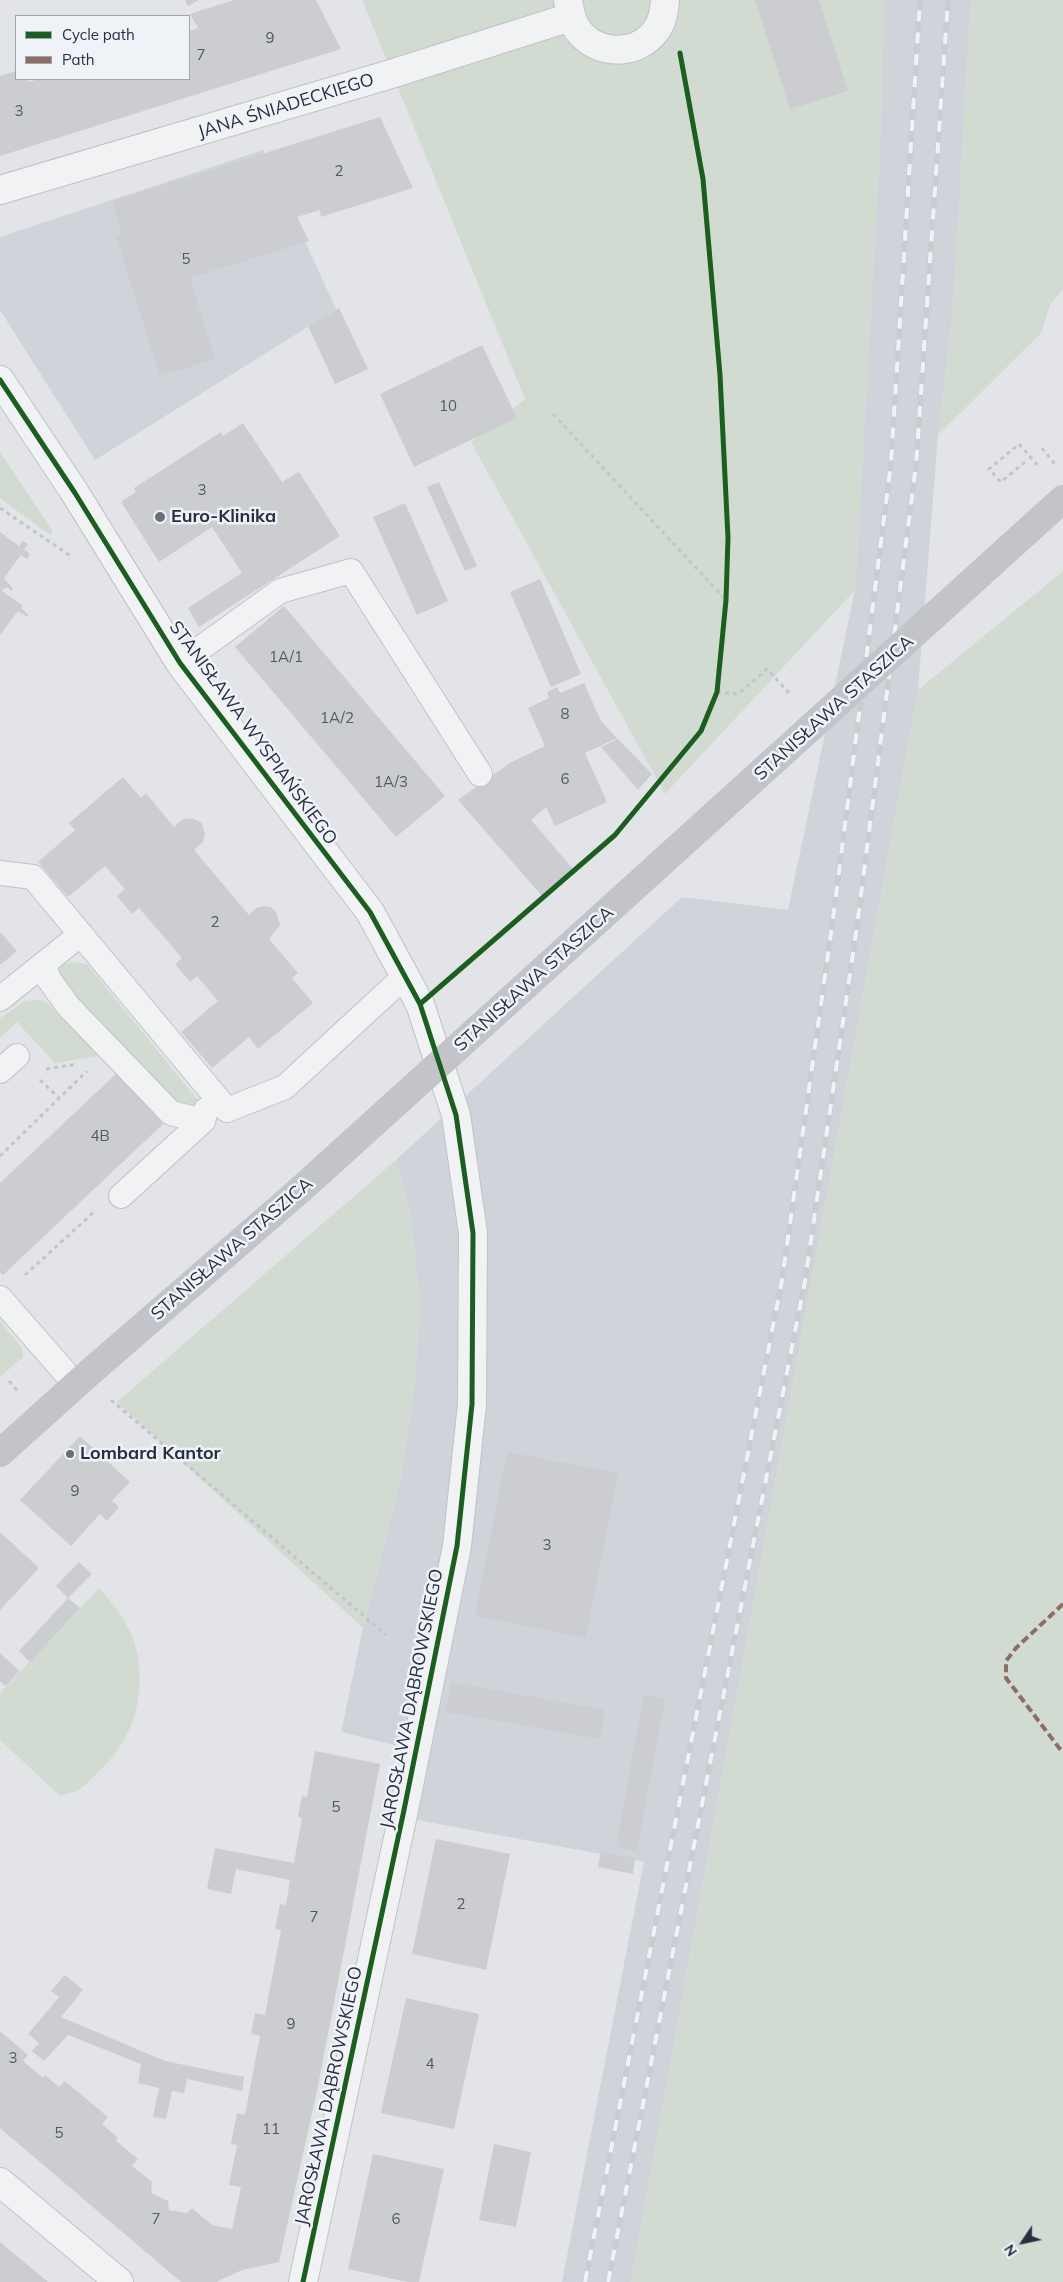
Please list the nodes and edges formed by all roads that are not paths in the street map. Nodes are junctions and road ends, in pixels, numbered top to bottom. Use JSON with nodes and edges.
{"nodes":[{"id":1,"x":665,"y":0,"type":"edge"},
{"id":2,"x":570,"y":8,"type":"edge"},
{"id":3,"x":0,"y":190,"type":"edge"},
{"id":4,"x":0,"y":380,"type":"edge"},
{"id":5,"x":1063,"y":499,"type":"edge"},
{"id":6,"x":180,"y":663,"type":"junction"},
{"id":7,"x":480,"y":774,"type":"dead end"},
{"id":8,"x":0,"y":873,"type":"edge"},
{"id":9,"x":81,"y":934,"type":"junction"},
{"id":10,"x":44,"y":964,"type":"junction"},
{"id":11,"x":405,"y":976,"type":"junction"},
{"id":12,"x":0,"y":999,"type":"edge"},
{"id":13,"x":212,"y":1092,"type":"junction"},
{"id":14,"x":456,"y":1115,"type":"joint"},
{"id":15,"x":203,"y":1121,"type":"junction"},
{"id":16,"x":121,"y":1196,"type":"road end"},
{"id":17,"x":0,"y":1298,"type":"edge"},
{"id":18,"x":76,"y":1385,"type":"junction"},
{"id":19,"x":0,"y":1454,"type":"edge"},
{"id":20,"x":0,"y":2182,"type":"edge"},
{"id":21,"x":119,"y":2282,"type":"edge"},
{"id":22,"x":303,"y":2282,"type":"edge"}],
"edges":[{"from":1,"to":2,"type":"street","name":"JANA ŚNIADECKIEGO"},
{"from":2,"to":3,"type":"street","name":"JANA ŚNIADECKIEGO"},
{"from":4,"to":6,"type":"street","name":"STANISŁAWA WYSPIAŃSKIEGO"},
{"from":5,"to":18,"type":"main road","name":"STANISŁAWA STASZICA","bridge":true},
{"from":6,"to":7,"type":"lane"},
{"from":6,"to":11,"type":"street","name":"STANISŁAWA WYSPIAŃSKIEGO"},
{"from":8,"to":9,"type":"lane"},
{"from":9,"to":10,"type":"lane"},
{"from":9,"to":13,"type":"lane"},
{"from":10,"to":12,"type":"lane"},
{"from":10,"to":15,"type":"lane"},
{"from":11,"to":13,"type":"lane"},
{"from":11,"to":14,"type":"street","name":"STANISŁAWA WYSPIAŃSKIEGO"},
{"from":13,"to":15,"type":"lane"},
{"from":14,"to":22,"type":"street","name":"JAROSŁAWA DĄBROWSKIEGO"},
{"from":15,"to":16,"type":"lane"},
{"from":17,"to":18,"type":"lane"},
{"from":18,"to":19,"type":"main road","name":"STANISŁAWA STASZICA"},
{"from":20,"to":21,"type":"street"}]}
